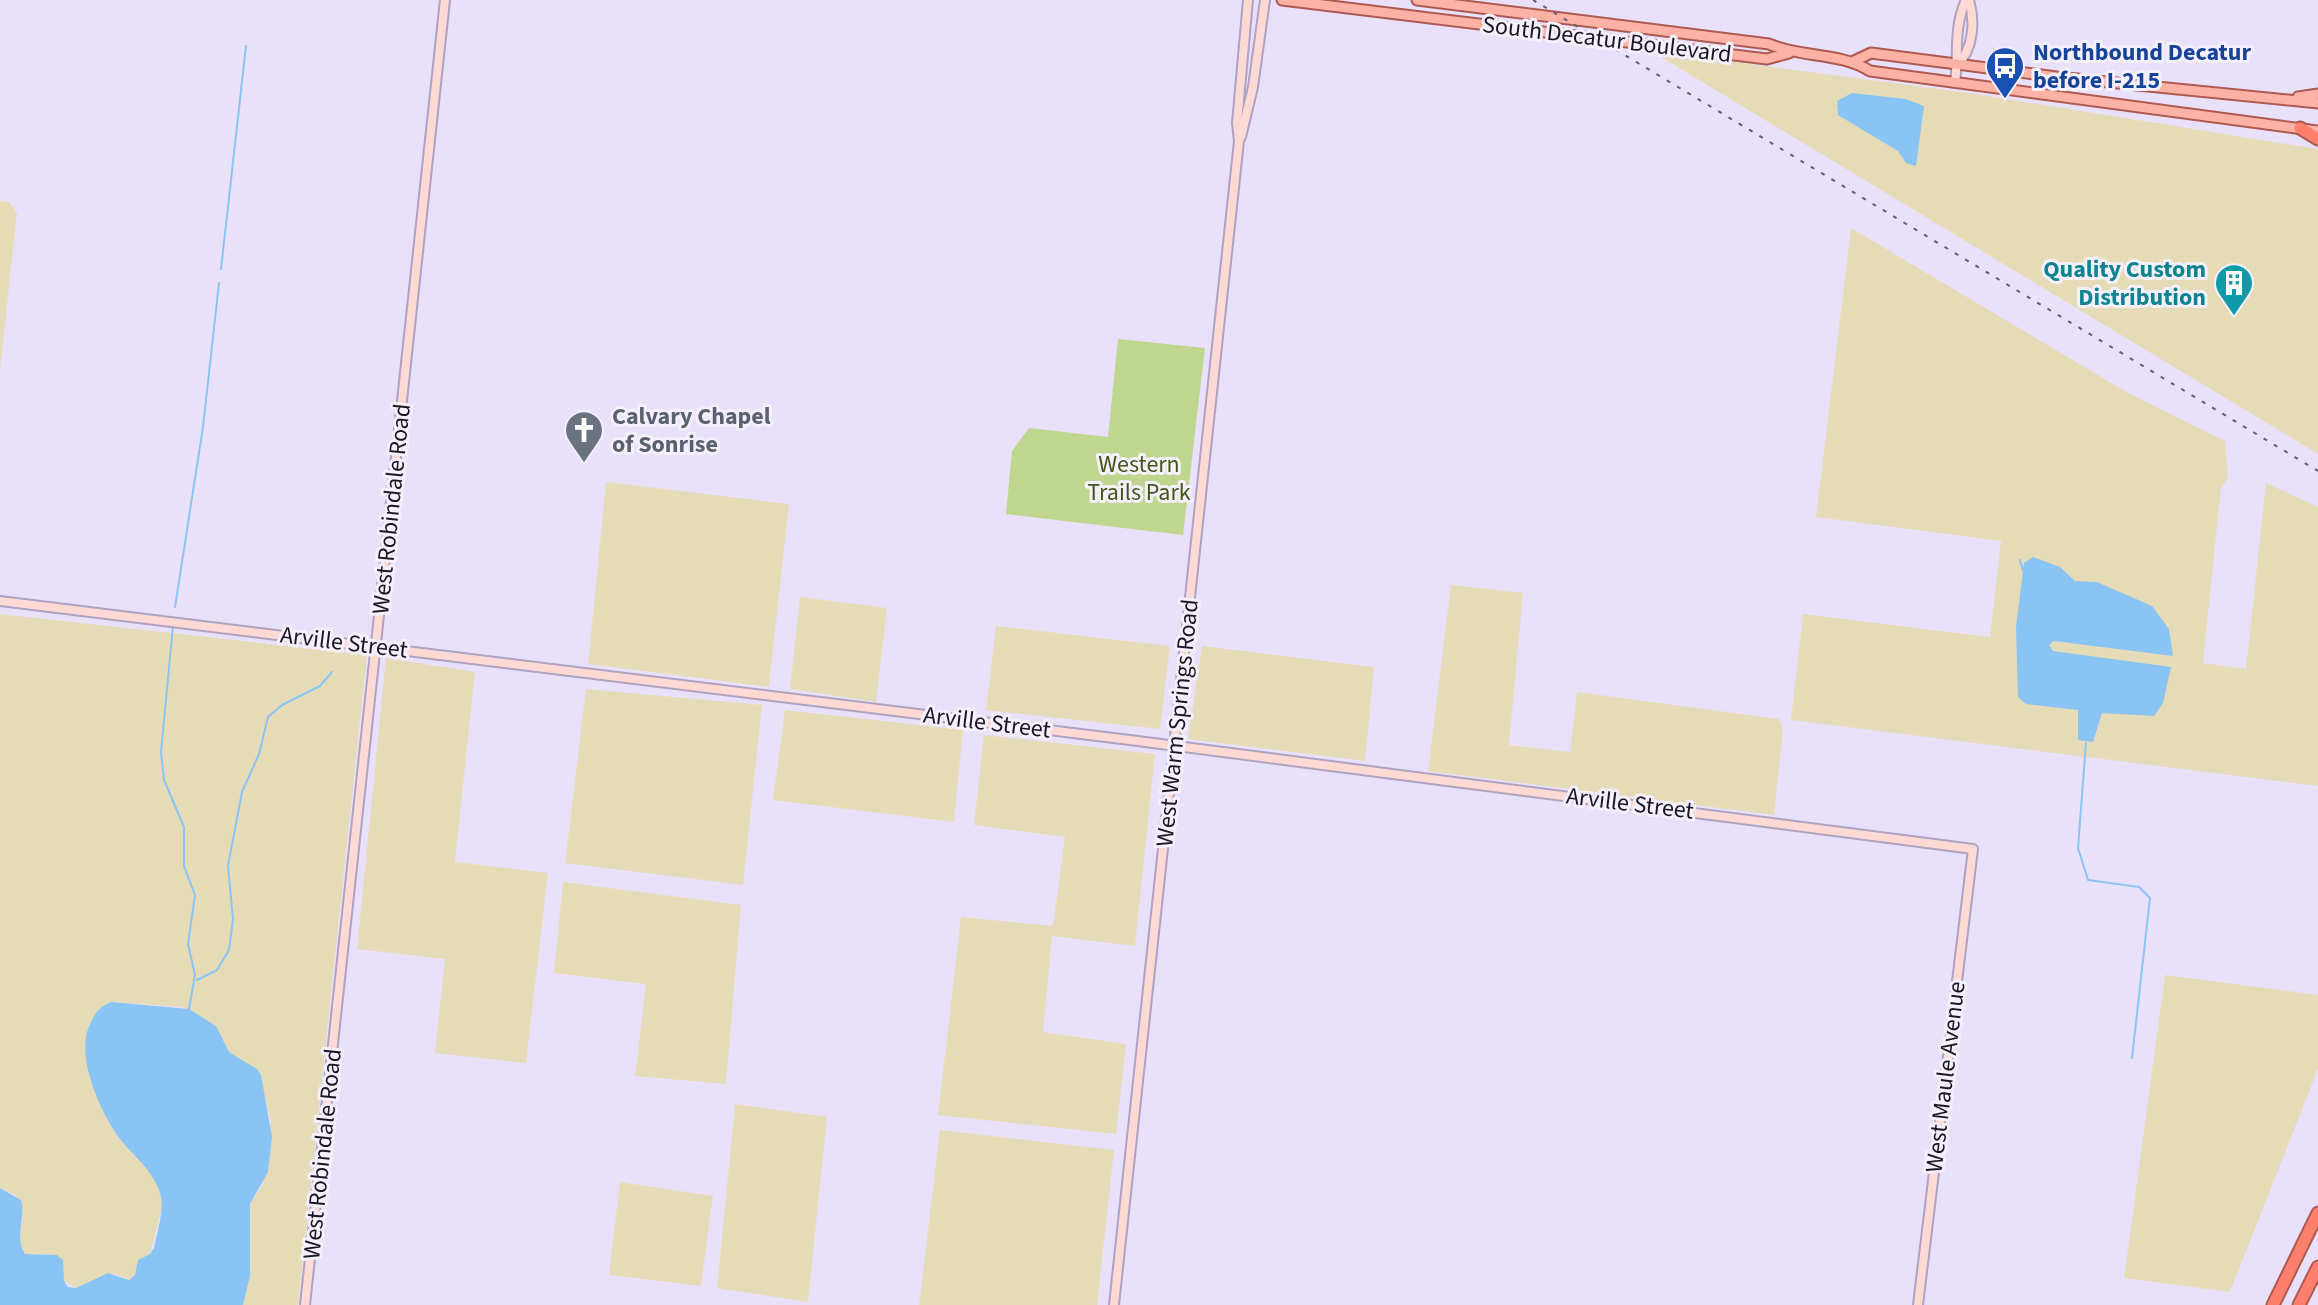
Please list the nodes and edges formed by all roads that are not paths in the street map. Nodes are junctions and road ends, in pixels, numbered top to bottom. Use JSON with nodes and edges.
{"nodes":[{"id":1,"x":445,"y":0,"type":"edge"},
{"id":2,"x":1248,"y":0,"type":"edge"},
{"id":3,"x":1265,"y":0,"type":"edge"},
{"id":4,"x":1282,"y":0,"type":"edge"},
{"id":5,"x":1417,"y":0,"type":"edge"},
{"id":6,"x":1968,"y":0,"type":"edge"},
{"id":7,"x":1789,"y":53,"type":"junction"},
{"id":8,"x":1854,"y":61,"type":"junction"},
{"id":9,"x":1957,"y":65,"type":"junction"},
{"id":10,"x":1955,"y":83,"type":"junction"},
{"id":11,"x":2318,"y":94,"type":"edge"},
{"id":12,"x":2276,"y":98,"type":"junction"},
{"id":13,"x":2318,"y":103,"type":"edge"},
{"id":14,"x":2300,"y":128,"type":"junction"},
{"id":15,"x":2318,"y":131,"type":"edge"},
{"id":16,"x":2318,"y":139,"type":"edge"},
{"id":17,"x":1239,"y":141,"type":"junction"},
{"id":18,"x":0,"y":601,"type":"edge"},
{"id":19,"x":377,"y":645,"type":"junction"},
{"id":20,"x":1174,"y":748,"type":"junction"},
{"id":21,"x":1973,"y":849,"type":"joint"},
{"id":22,"x":2318,"y":1213,"type":"edge"},
{"id":23,"x":2318,"y":1267,"type":"edge"},
{"id":24,"x":305,"y":1305,"type":"edge"},
{"id":25,"x":1114,"y":1305,"type":"edge"},
{"id":26,"x":1918,"y":1305,"type":"edge"},
{"id":27,"x":2273,"y":1305,"type":"edge"},
{"id":28,"x":2299,"y":1305,"type":"edge"}],
"edges":[{"from":1,"to":19,"type":"street","name":"West Robindale Road"},
{"from":2,"to":17,"type":"street","name":"West Warm Springs Road"},
{"from":3,"to":17,"type":"street","name":"West Warm Springs Road"},
{"from":4,"to":7,"type":"main road","name":"South Decatur Boulevard"},
{"from":5,"to":7,"type":"main road","name":"South Decatur Boulevard"},
{"from":6,"to":9,"type":"street"},
{"from":6,"to":9,"type":"street"},
{"from":7,"to":8,"type":"main road","name":"South Decatur Boulevard"},
{"from":8,"to":9,"type":"main road","name":"South Decatur Boulevard"},
{"from":8,"to":10,"type":"main road","name":"South Decatur Boulevard"},
{"from":9,"to":10,"type":"street"},
{"from":9,"to":12,"type":"main road","name":"South Decatur Boulevard"},
{"from":10,"to":14,"type":"main road","name":"South Decatur Boulevard"},
{"from":11,"to":12,"type":"main road"},
{"from":12,"to":13,"type":"main road","name":"South Decatur Boulevard"},
{"from":14,"to":15,"type":"main road","name":"South Decatur Boulevard"},
{"from":14,"to":16,"type":"highway"},
{"from":17,"to":20,"type":"street","name":"West Warm Springs Road"},
{"from":18,"to":19,"type":"street","name":"Arville Street"},
{"from":19,"to":20,"type":"street","name":"Arville Street"},
{"from":19,"to":24,"type":"street","name":"West Robindale Road"},
{"from":20,"to":21,"type":"street","name":"Arville Street"},
{"from":20,"to":25,"type":"street","name":"West Warm Springs Road"},
{"from":21,"to":26,"type":"street","name":"West Maule Avenue"},
{"from":22,"to":27,"type":"highway"},
{"from":23,"to":28,"type":"highway"}]}
